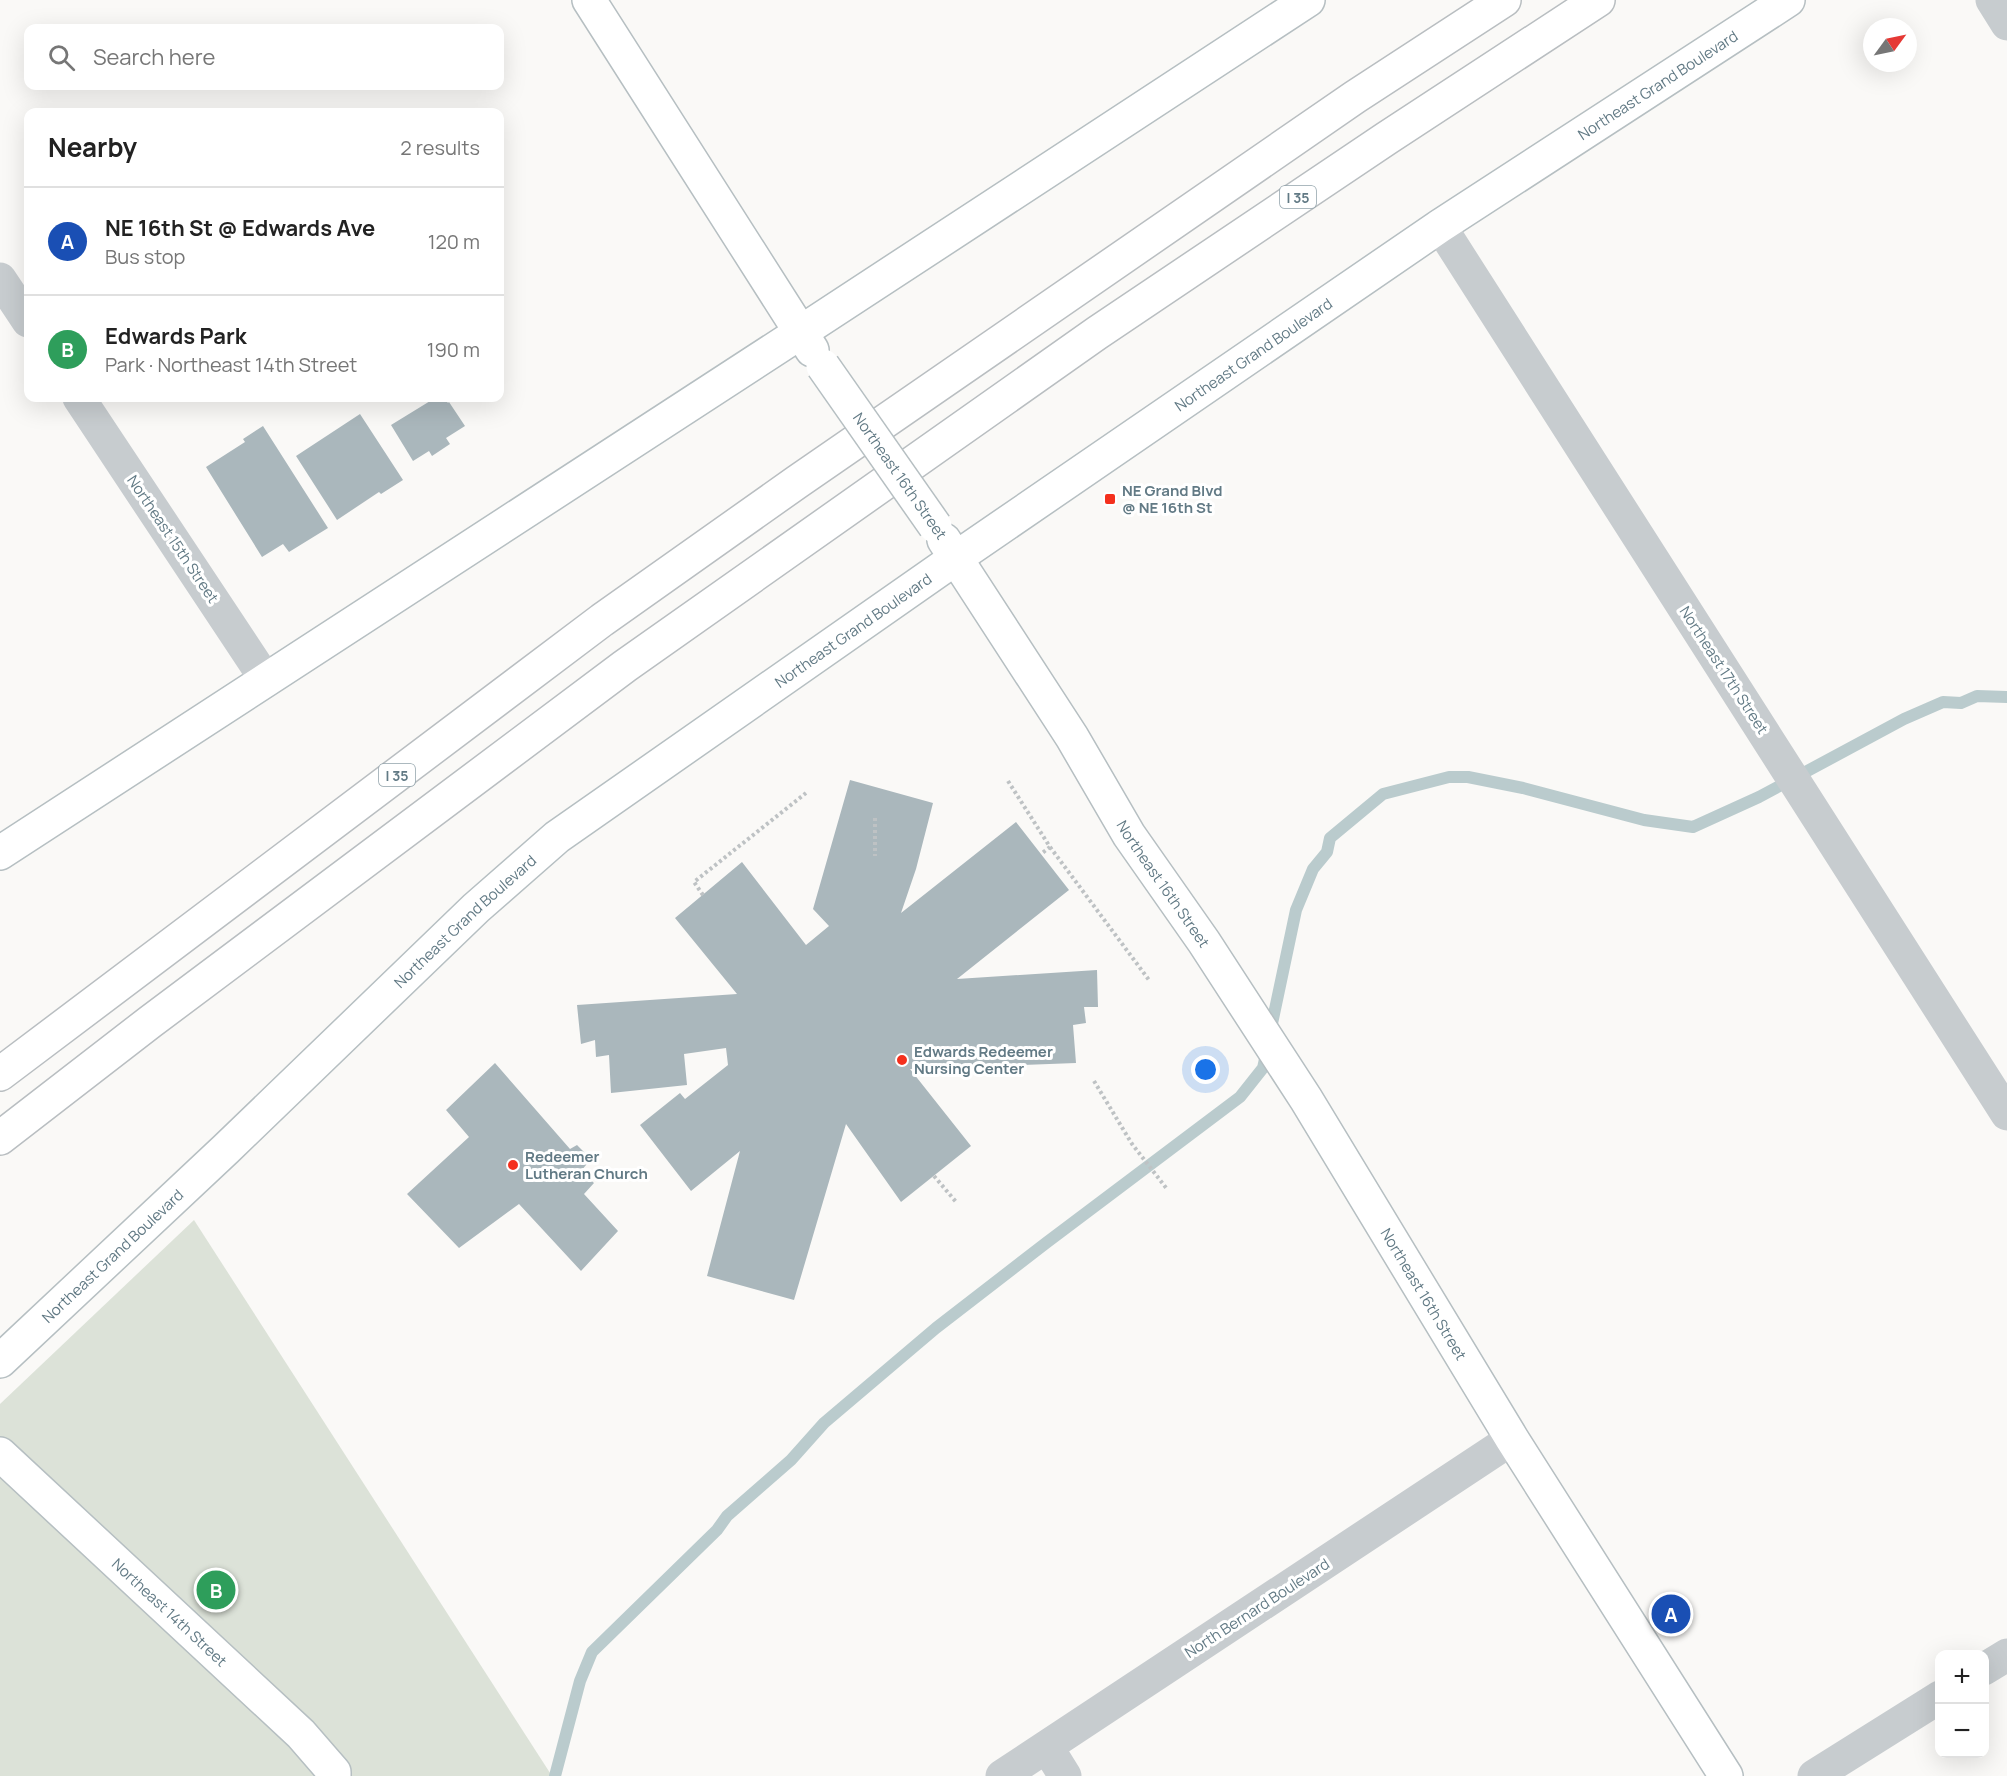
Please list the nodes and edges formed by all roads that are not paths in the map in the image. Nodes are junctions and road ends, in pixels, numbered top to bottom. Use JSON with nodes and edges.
{"nodes":[{"id":1,"x":589,"y":0,"type":"edge"},
{"id":2,"x":1504,"y":0,"type":"edge"},
{"id":3,"x":1598,"y":0,"type":"edge"},
{"id":4,"x":1788,"y":0,"type":"edge"},
{"id":5,"x":1992,"y":0,"type":"edge"},
{"id":6,"x":1299,"y":2,"type":"edge"},
{"id":7,"x":2007,"y":24,"type":"edge"},
{"id":8,"x":1440,"y":226,"type":"junction"},
{"id":9,"x":0,"y":279,"type":"edge"},
{"id":10,"x":24,"y":315,"type":"edge"},
{"id":11,"x":801,"y":332,"type":"junction"},
{"id":12,"x":82,"y":402,"type":"edge"},
{"id":13,"x":956,"y":558,"type":"junction"},
{"id":14,"x":266,"y":680,"type":"junction"},
{"id":15,"x":0,"y":853,"type":"edge"},
{"id":16,"x":0,"y":1074,"type":"edge"},
{"id":17,"x":2007,"y":1114,"type":"edge"},
{"id":18,"x":0,"y":1138,"type":"edge"},
{"id":19,"x":0,"y":1361,"type":"edge"},
{"id":20,"x":1512,"y":1439,"type":"junction"},
{"id":21,"x":0,"y":1454,"type":"edge"},
{"id":22,"x":2007,"y":1655,"type":"edge"},
{"id":23,"x":1989,"y":1666,"type":"edge"},
{"id":24,"x":1935,"y":1700,"type":"edge"},
{"id":25,"x":1047,"y":1747,"type":"junction"},
{"id":26,"x":334,"y":1776,"type":"edge"},
{"id":27,"x":1002,"y":1776,"type":"edge"},
{"id":28,"x":1065,"y":1776,"type":"edge"},
{"id":29,"x":1726,"y":1776,"type":"edge"},
{"id":30,"x":1814,"y":1776,"type":"edge"}],
"edges":[{"from":1,"to":11,"type":"main road","name":"Northeast 16th Street"},
{"from":2,"to":16,"type":"main road","number":"I 35"},
{"from":3,"to":18,"type":"main road","number":"I 35"},
{"from":4,"to":8,"type":"main road","name":"Northeast Grand Boulevard"},
{"from":5,"to":7,"type":"street"},
{"from":6,"to":11,"type":"main road"},
{"from":8,"to":13,"type":"main road","name":"Northeast Grand Boulevard"},
{"from":8,"to":17,"type":"street","name":"Northeast 17th Street"},
{"from":9,"to":10,"type":"street"},
{"from":11,"to":13,"type":"main road","name":"Northeast 16th Street","bridge":true},
{"from":11,"to":14,"type":"main road"},
{"from":12,"to":14,"type":"street","name":"Northeast 15th Street"},
{"from":13,"to":19,"type":"main road","name":"Northeast Grand Boulevard"},
{"from":13,"to":20,"type":"main road","name":"Northeast 16th Street"},
{"from":14,"to":15,"type":"main road"},
{"from":20,"to":25,"type":"street","name":"North Bernard Boulevard"},
{"from":20,"to":29,"type":"main road","name":"Northeast 16th Street"},
{"from":21,"to":26,"type":"main road","name":"Northeast 14th Street"},
{"from":22,"to":23,"type":"street"},
{"from":24,"to":30,"type":"street"},
{"from":25,"to":27,"type":"street","name":"North Bernard Boulevard"},
{"from":25,"to":28,"type":"street"}]}
